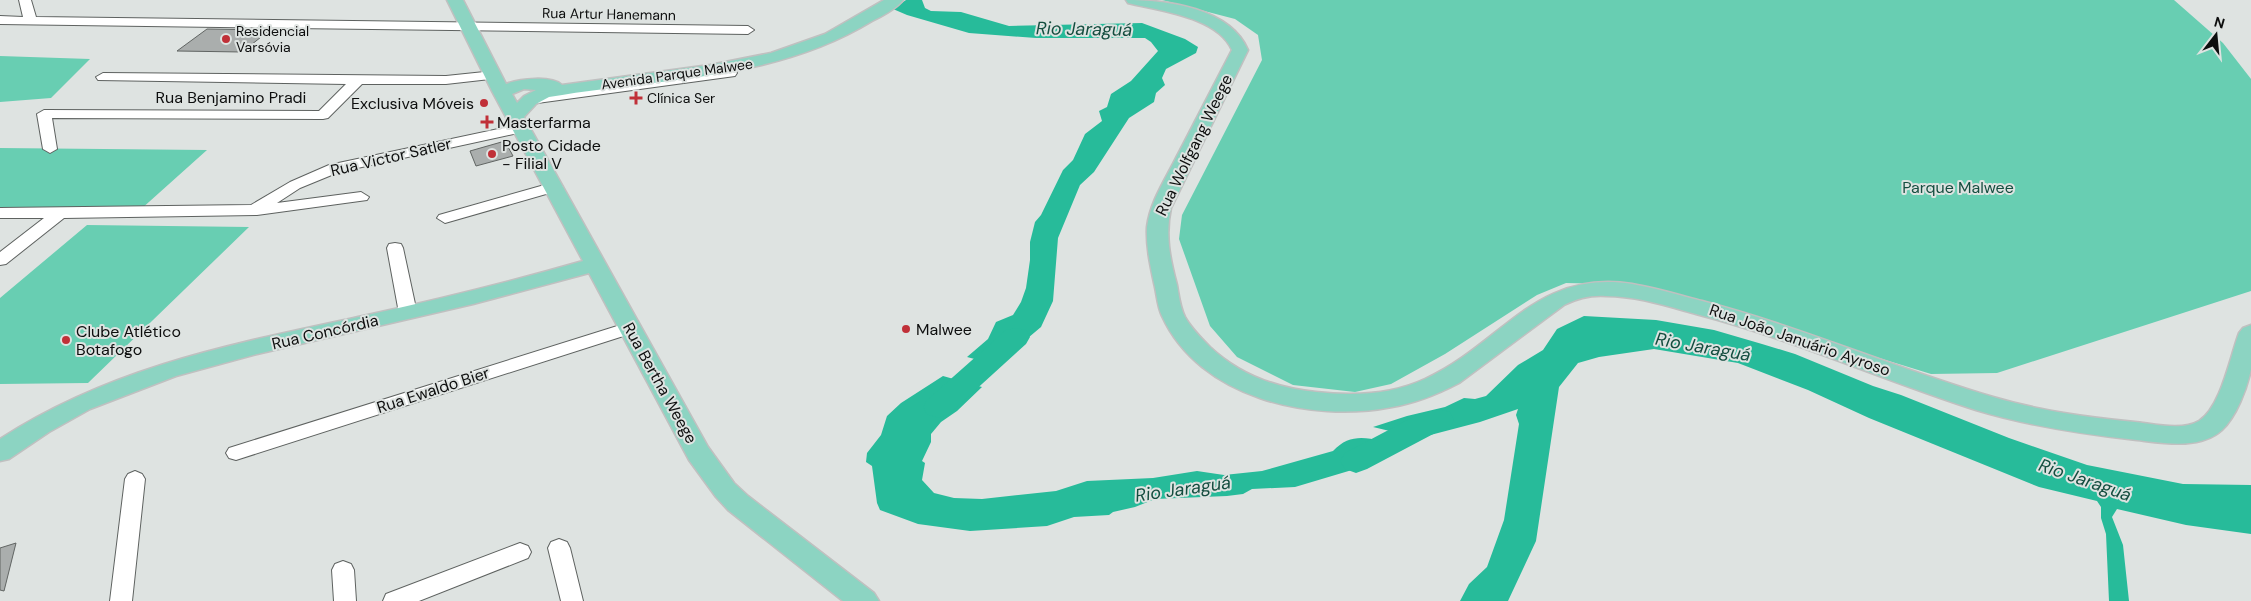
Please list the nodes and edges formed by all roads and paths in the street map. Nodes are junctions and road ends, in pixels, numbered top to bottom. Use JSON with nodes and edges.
{"nodes":[{"id":1,"x":25,"y":0,"type":"edge"},
{"id":2,"x":455,"y":0,"type":"edge"},
{"id":3,"x":895,"y":0,"type":"edge"},
{"id":4,"x":1134,"y":0,"type":"edge"},
{"id":5,"x":877,"y":6,"type":"edge"},
{"id":6,"x":0,"y":20,"type":"edge"},
{"id":7,"x":31,"y":21,"type":"junction"},
{"id":8,"x":470,"y":27,"type":"junction"},
{"id":9,"x":748,"y":30,"type":"dead end"},
{"id":10,"x":730,"y":73,"type":"dead end"},
{"id":11,"x":103,"y":77,"type":"dead end"},
{"id":12,"x":358,"y":80,"type":"junction"},
{"id":13,"x":536,"y":94,"type":"junction"},
{"id":14,"x":508,"y":97,"type":"junction"},
{"id":15,"x":50,"y":149,"type":"dead end"},
{"id":16,"x":554,"y":188,"type":"junction"},
{"id":17,"x":361,"y":197,"type":"dead end"},
{"id":18,"x":254,"y":210,"type":"junction"},
{"id":19,"x":0,"y":213,"type":"edge"},
{"id":20,"x":59,"y":214,"type":"junction"},
{"id":21,"x":445,"y":218,"type":"dead end"},
{"id":22,"x":395,"y":248,"type":"dead end"},
{"id":23,"x":0,"y":260,"type":"edge"},
{"id":24,"x":596,"y":264,"type":"junction"},
{"id":25,"x":408,"y":313,"type":"junction"},
{"id":26,"x":630,"y":328,"type":"junction"},
{"id":27,"x":2251,"y":333,"type":"edge"},
{"id":28,"x":1281,"y":394,"type":"joint"},
{"id":29,"x":0,"y":452,"type":"edge"},
{"id":30,"x":236,"y":452,"type":"dead end"},
{"id":31,"x":135,"y":479,"type":"dead end"},
{"id":32,"x":559,"y":548,"type":"dead end"},
{"id":33,"x":520,"y":552,"type":"dead end"},
{"id":34,"x":343,"y":570,"type":"dead end"},
{"id":35,"x":121,"y":601,"type":"edge"},
{"id":36,"x":346,"y":601,"type":"edge"},
{"id":37,"x":394,"y":601,"type":"edge"},
{"id":38,"x":572,"y":601,"type":"edge"},
{"id":39,"x":864,"y":601,"type":"edge"}],
"edges":[{"from":1,"to":7,"type":"street"},
{"from":2,"to":8,"type":"main road","name":"Rua Bertha Weege"},
{"from":3,"to":5,"type":"main road","name":"Avenida Parque Malwee"},
{"from":4,"to":28,"type":"main road","name":"Rua Wolfgang Weege"},
{"from":5,"to":13,"type":"main road","name":"Avenida Parque Malwee"},
{"from":6,"to":7,"type":"street","name":"Rua Artur Hanemann"},
{"from":7,"to":8,"type":"street","name":"Rua Artur Hanemann"},
{"from":8,"to":9,"type":"street","name":"Rua Artur Hanemann"},
{"from":8,"to":14,"type":"main road","name":"Rua Bertha Weege"},
{"from":10,"to":13,"type":"street"},
{"from":11,"to":12,"type":"street"},
{"from":12,"to":14,"type":"street"},
{"from":12,"to":15,"type":"street","name":"Rua Benjamino Pradi"},
{"from":13,"to":14,"type":"main road"},
{"from":13,"to":14,"type":"main road","name":"Avenida Parque Malwee"},
{"from":14,"to":16,"type":"main road","name":"Rua Bertha Weege"},
{"from":14,"to":18,"type":"street","name":"Rua Victor Satler"},
{"from":16,"to":21,"type":"street"},
{"from":16,"to":24,"type":"main road","name":"Rua Bertha Weege"},
{"from":17,"to":18,"type":"street"},
{"from":18,"to":20,"type":"street"},
{"from":19,"to":20,"type":"street"},
{"from":20,"to":23,"type":"street"},
{"from":22,"to":25,"type":"street"},
{"from":24,"to":25,"type":"main road","name":"Rua Concórdia"},
{"from":24,"to":26,"type":"main road","name":"Rua Bertha Weege"},
{"from":25,"to":29,"type":"main road","name":"Rua Concórdia"},
{"from":26,"to":30,"type":"street","name":"Rua Ewaldo Bier"},
{"from":26,"to":39,"type":"main road","name":"Rua Bertha Weege"},
{"from":27,"to":28,"type":"main road","name":"Rua João Januário Ayroso"},
{"from":31,"to":35,"type":"street"},
{"from":32,"to":38,"type":"street"},
{"from":33,"to":37,"type":"street"},
{"from":34,"to":36,"type":"street"}]}
